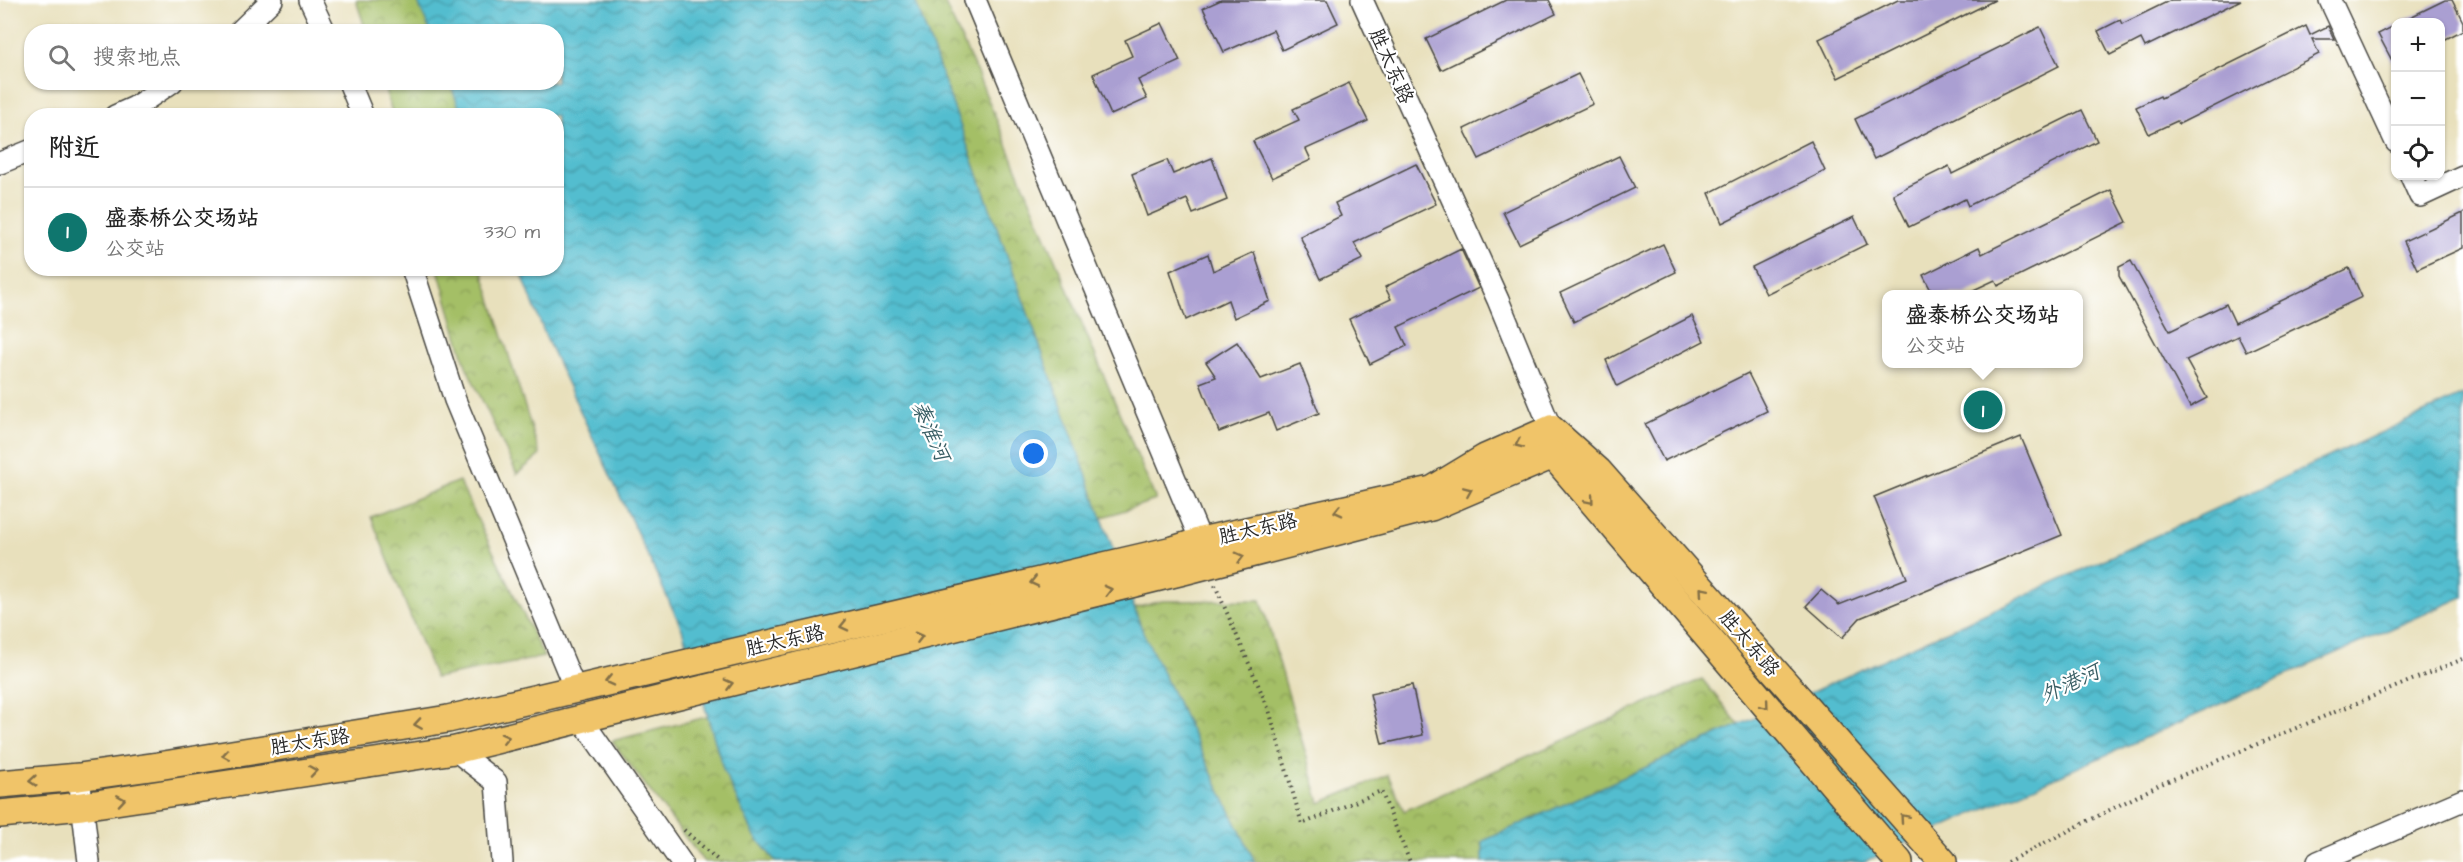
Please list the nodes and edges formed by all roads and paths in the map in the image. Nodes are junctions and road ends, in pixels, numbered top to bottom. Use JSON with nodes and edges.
{"nodes":[{"id":1,"x":272,"y":0,"type":"edge"},
{"id":2,"x":310,"y":0,"type":"edge"},
{"id":3,"x":975,"y":0,"type":"edge"},
{"id":4,"x":1362,"y":0,"type":"edge"},
{"id":5,"x":2330,"y":0,"type":"edge"},
{"id":6,"x":247,"y":24,"type":"edge"},
{"id":7,"x":321,"y":24,"type":"edge"},
{"id":8,"x":160,"y":90,"type":"edge"},
{"id":9,"x":352,"y":90,"type":"edge"},
{"id":10,"x":133,"y":108,"type":"edge"},
{"id":11,"x":360,"y":108,"type":"edge"},
{"id":12,"x":2391,"y":131,"type":"edge"},
{"id":13,"x":24,"y":153,"type":"edge"},
{"id":14,"x":0,"y":163,"type":"edge"},
{"id":15,"x":2463,"y":176,"type":"edge"},
{"id":16,"x":2413,"y":180,"type":"edge"},
{"id":17,"x":415,"y":276,"type":"edge"},
{"id":18,"x":1552,"y":442,"type":"junction"},
{"id":19,"x":1191,"y":557,"type":"junction"},
{"id":20,"x":2463,"y":659,"type":"edge"},
{"id":21,"x":575,"y":689,"type":"junction"},
{"id":22,"x":582,"y":720,"type":"junction"},
{"id":23,"x":455,"y":750,"type":"junction"},
{"id":24,"x":79,"y":777,"type":"junction"},
{"id":25,"x":0,"y":784,"type":"edge"},
{"id":26,"x":2463,"y":800,"type":"edge"},
{"id":27,"x":82,"y":806,"type":"junction"},
{"id":28,"x":0,"y":814,"type":"edge"},
{"id":29,"x":89,"y":862,"type":"edge"},
{"id":30,"x":502,"y":862,"type":"edge"},
{"id":31,"x":681,"y":862,"type":"edge"},
{"id":32,"x":1410,"y":862,"type":"edge"},
{"id":33,"x":1899,"y":862,"type":"edge"},
{"id":34,"x":1943,"y":862,"type":"edge"},
{"id":35,"x":2007,"y":862,"type":"edge"},
{"id":36,"x":2318,"y":862,"type":"edge"}],
"edges":[{"from":1,"to":6,"type":"street"},
{"from":2,"to":7,"type":"street"},
{"from":3,"to":19,"type":"street"},
{"from":4,"to":18,"type":"street","name":"胜太东路"},
{"from":5,"to":12,"type":"street"},
{"from":8,"to":10,"type":"street"},
{"from":9,"to":11,"type":"street"},
{"from":13,"to":14,"type":"street"},
{"from":15,"to":16,"type":"street"},
{"from":17,"to":21,"type":"street"},
{"from":18,"to":19,"type":"main road","name":"胜太东路"},
{"from":18,"to":33,"type":"main road","name":"胜太东路","one_way":true},
{"from":34,"to":18,"type":"main road","name":"胜太东路","one_way":true},
{"from":19,"to":21,"type":"main road","name":"胜太东路","one_way":true},
{"from":22,"to":19,"type":"main road","name":"胜太东路","one_way":true},
{"from":19,"to":32,"type":"path"},
{"from":20,"to":35,"type":"path"},
{"from":21,"to":24,"type":"main road","name":"胜太东路","one_way":true},
{"from":23,"to":22,"type":"main road","name":"胜太东路","one_way":true},
{"from":22,"to":31,"type":"street"},
{"from":27,"to":23,"type":"main road","name":"胜太东路","one_way":true},
{"from":23,"to":30,"type":"street"},
{"from":24,"to":25,"type":"main road","name":"胜太东路","one_way":true},
{"from":24,"to":27,"type":"street"},
{"from":26,"to":36,"type":"street"},
{"from":27,"to":28,"type":"main road","name":"胜太东路"},
{"from":27,"to":29,"type":"street"}]}
